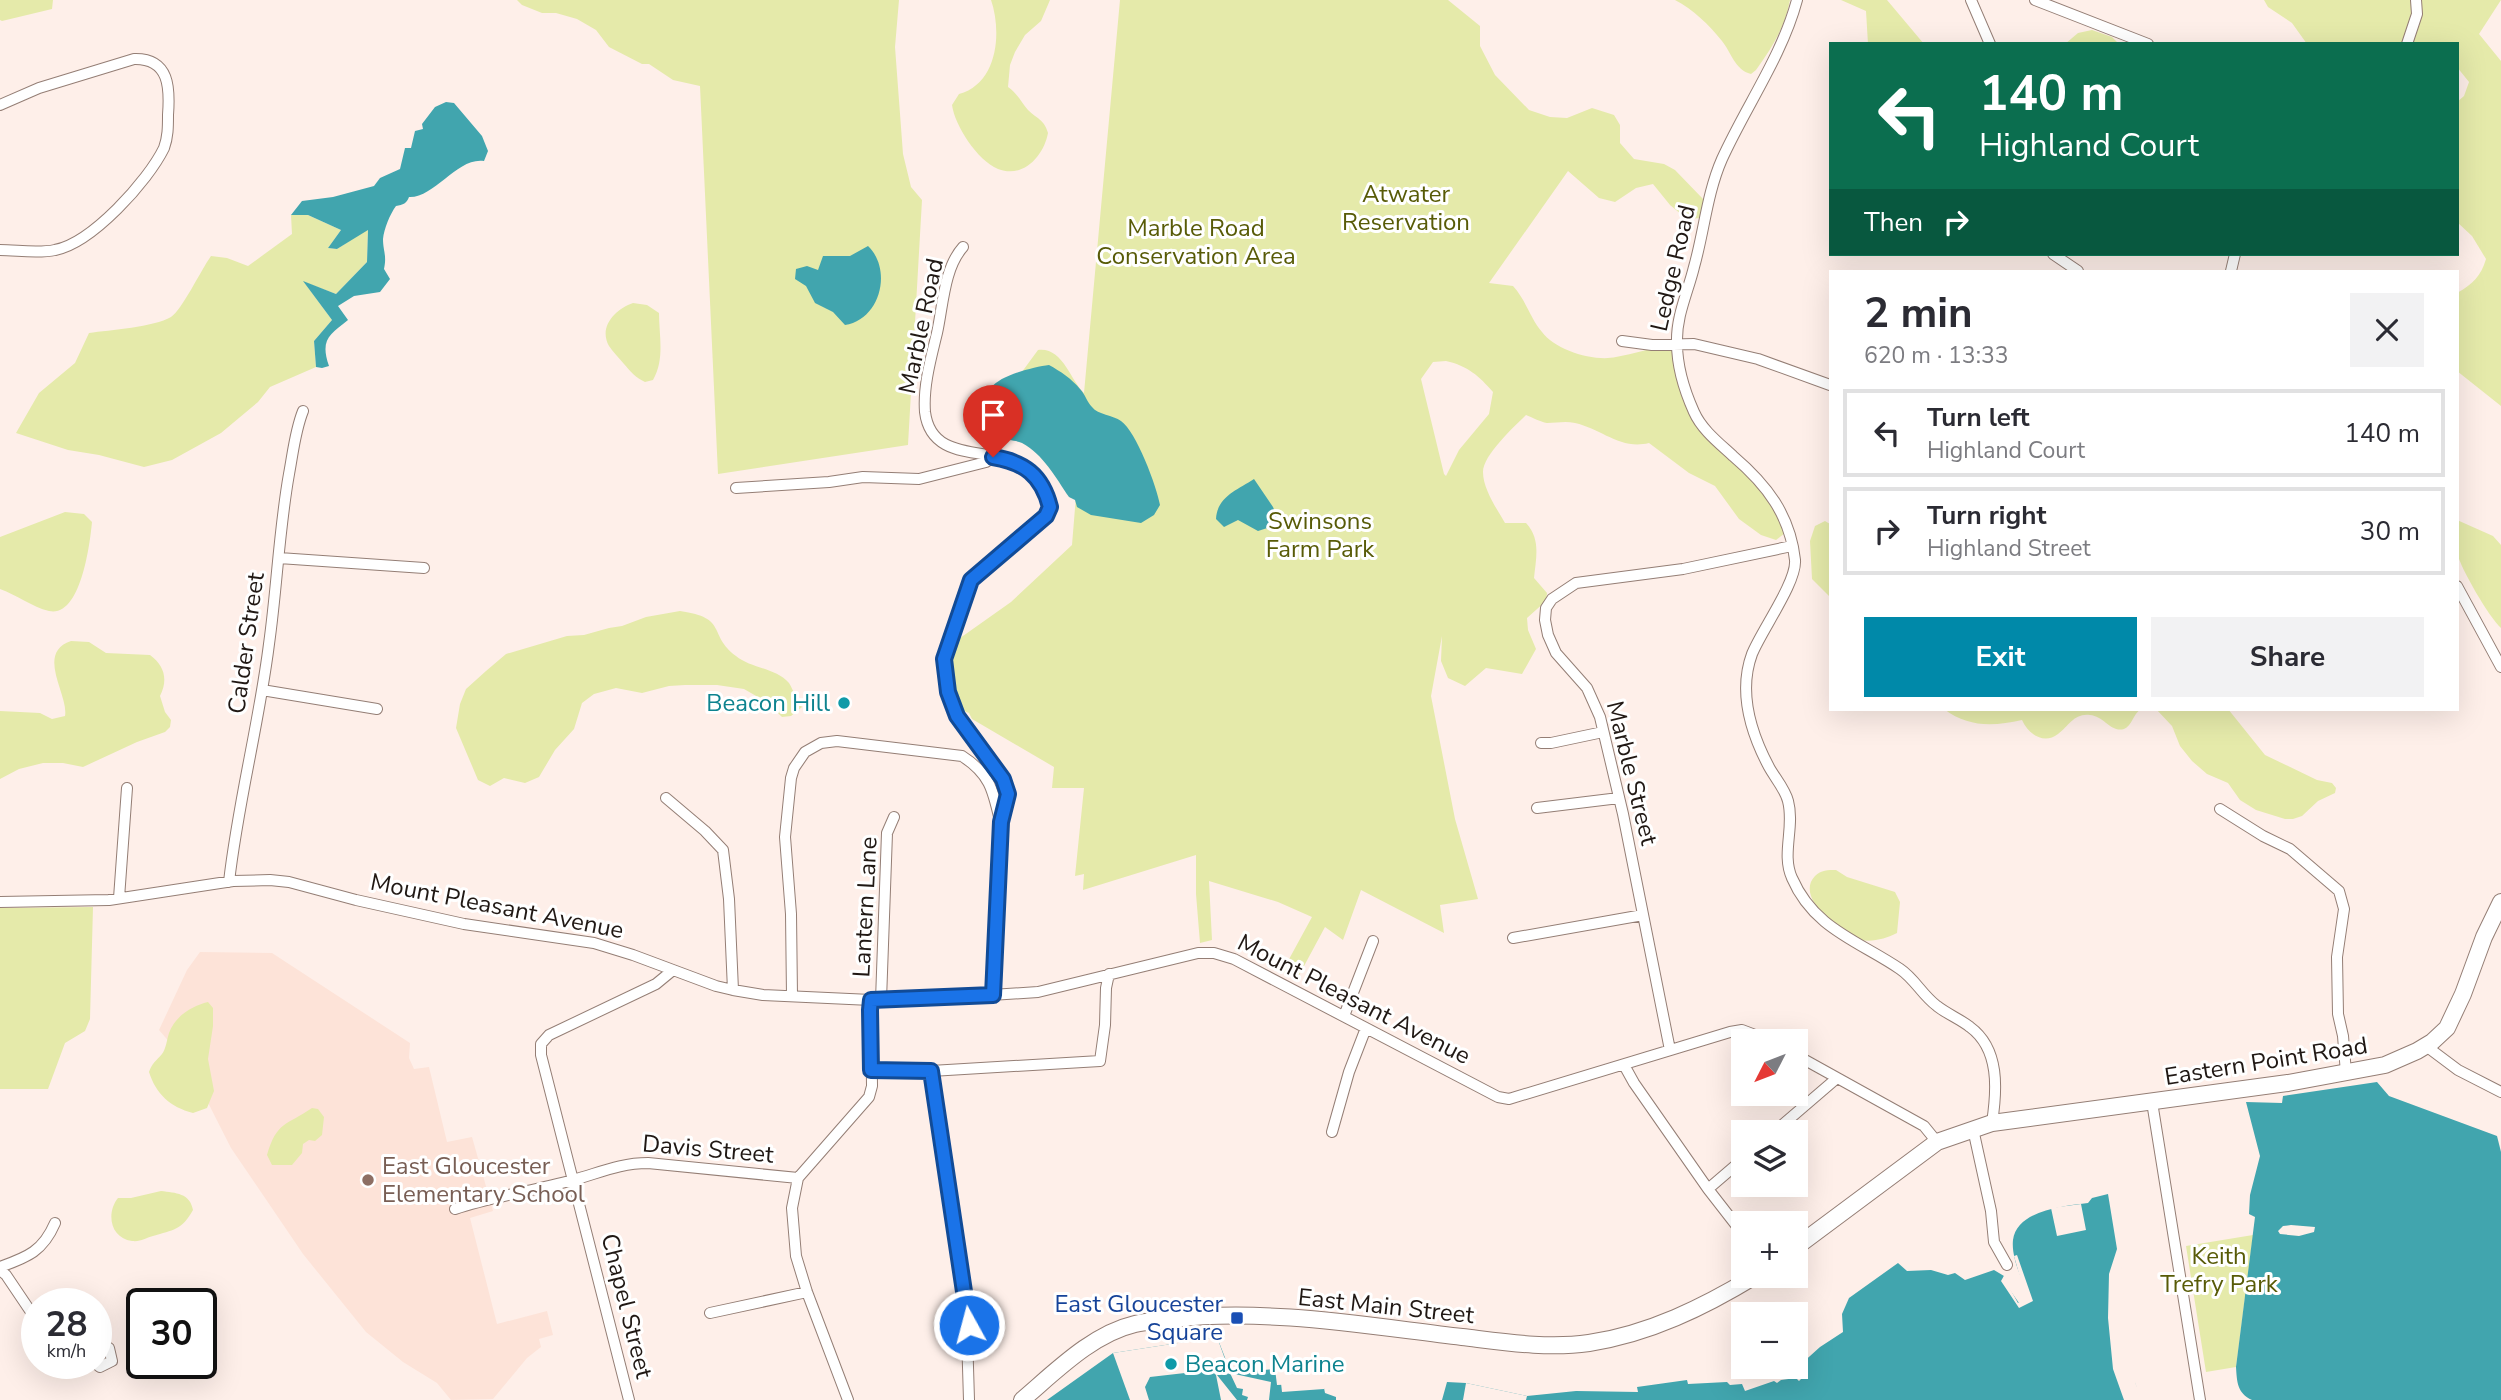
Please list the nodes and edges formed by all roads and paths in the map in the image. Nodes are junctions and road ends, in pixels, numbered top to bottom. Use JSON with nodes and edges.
{"nodes":[{"id":1,"x":1797,"y":0,"type":"edge"},
{"id":2,"x":1971,"y":0,"type":"edge"},
{"id":3,"x":2035,"y":0,"type":"edge"},
{"id":4,"x":2416,"y":0,"type":"edge"},
{"id":5,"x":1989,"y":42,"type":"edge"},
{"id":6,"x":2143,"y":42,"type":"edge"},
{"id":7,"x":2408,"y":42,"type":"edge"},
{"id":8,"x":0,"y":105,"type":"edge"},
{"id":9,"x":962,"y":247,"type":"dead end"},
{"id":10,"x":0,"y":250,"type":"edge"},
{"id":11,"x":2056,"y":256,"type":"edge"},
{"id":12,"x":2077,"y":270,"type":"edge"},
{"id":13,"x":1622,"y":341,"type":"dead end"},
{"id":14,"x":1676,"y":344,"type":"junction"},
{"id":15,"x":1829,"y":385,"type":"edge"},
{"id":16,"x":303,"y":411,"type":"dead end"},
{"id":17,"x":993,"y":457,"type":"junction"},
{"id":18,"x":736,"y":488,"type":"dead end"},
{"id":19,"x":1792,"y":546,"type":"junction"},
{"id":20,"x":279,"y":558,"type":"junction"},
{"id":21,"x":424,"y":568,"type":"dead end"},
{"id":22,"x":2459,"y":590,"type":"edge"},
{"id":23,"x":2501,"y":667,"type":"edge"},
{"id":24,"x":262,"y":690,"type":"junction"},
{"id":25,"x":377,"y":709,"type":"dead end"},
{"id":26,"x":1603,"y":732,"type":"junction"},
{"id":27,"x":1541,"y":743,"type":"dead end"},
{"id":28,"x":127,"y":788,"type":"dead end"},
{"id":29,"x":666,"y":798,"type":"dead end"},
{"id":30,"x":1619,"y":798,"type":"junction"},
{"id":31,"x":1537,"y":808,"type":"dead end"},
{"id":32,"x":2220,"y":809,"type":"dead end"},
{"id":33,"x":894,"y":817,"type":"dead end"},
{"id":34,"x":1001,"y":822,"type":"junction"},
{"id":35,"x":229,"y":882,"type":"junction"},
{"id":36,"x":119,"y":898,"type":"junction"},
{"id":37,"x":0,"y":902,"type":"edge"},
{"id":38,"x":2501,"y":902,"type":"edge"},
{"id":39,"x":1643,"y":915,"type":"junction"},
{"id":40,"x":1513,"y":938,"type":"dead end"},
{"id":41,"x":1373,"y":941,"type":"dead end"},
{"id":42,"x":673,"y":971,"type":"junction"},
{"id":43,"x":1109,"y":974,"type":"junction"},
{"id":44,"x":733,"y":990,"type":"junction"},
{"id":45,"x":993,"y":995,"type":"junction"},
{"id":46,"x":792,"y":996,"type":"junction"},
{"id":47,"x":876,"y":1000,"type":"junction"},
{"id":48,"x":1344,"y":1016,"type":"junction"},
{"id":49,"x":1366,"y":1028,"type":"junction"},
{"id":50,"x":1731,"y":1033,"type":"edge"},
{"id":51,"x":2426,"y":1046,"type":"junction"},
{"id":52,"x":1670,"y":1050,"type":"junction"},
{"id":53,"x":1808,"y":1062,"type":"edge"},
{"id":54,"x":1624,"y":1065,"type":"junction"},
{"id":55,"x":871,"y":1070,"type":"junction"},
{"id":56,"x":931,"y":1071,"type":"junction"},
{"id":57,"x":2346,"y":1073,"type":"junction"},
{"id":58,"x":1837,"y":1078,"type":"junction"},
{"id":59,"x":2501,"y":1092,"type":"edge"},
{"id":60,"x":2152,"y":1102,"type":"junction"},
{"id":61,"x":1788,"y":1120,"type":"edge"},
{"id":62,"x":1992,"y":1123,"type":"junction"},
{"id":63,"x":1973,"y":1129,"type":"junction"},
{"id":64,"x":1332,"y":1132,"type":"dead end"},
{"id":65,"x":1937,"y":1142,"type":"junction"},
{"id":66,"x":1731,"y":1169,"type":"edge"},
{"id":67,"x":798,"y":1178,"type":"junction"},
{"id":68,"x":574,"y":1180,"type":"junction"},
{"id":69,"x":1708,"y":1189,"type":"junction"},
{"id":70,"x":455,"y":1209,"type":"dead end"},
{"id":71,"x":1731,"y":1219,"type":"edge"},
{"id":72,"x":55,"y":1223,"type":"dead end"},
{"id":73,"x":1808,"y":1238,"type":"edge"},
{"id":74,"x":2007,"y":1265,"type":"dead end"},
{"id":75,"x":0,"y":1268,"type":"edge"},
{"id":76,"x":1735,"y":1288,"type":"edge"},
{"id":77,"x":807,"y":1292,"type":"junction"},
{"id":78,"x":21,"y":1297,"type":"edge"},
{"id":79,"x":710,"y":1313,"type":"dead end"},
{"id":80,"x":629,"y":1400,"type":"edge"},
{"id":81,"x":848,"y":1400,"type":"edge"},
{"id":82,"x":970,"y":1400,"type":"edge"},
{"id":83,"x":1022,"y":1400,"type":"edge"},
{"id":84,"x":2200,"y":1400,"type":"edge"}],
"edges":[{"from":1,"to":14,"type":"street","name":"Ledge Road"},
{"from":2,"to":5,"type":"street"},
{"from":3,"to":6,"type":"street"},
{"from":4,"to":7,"type":"street"},
{"from":8,"to":10,"type":"street"},
{"from":9,"to":17,"type":"street","name":"Marble Road"},
{"from":11,"to":12,"type":"street"},
{"from":13,"to":14,"type":"street"},
{"from":14,"to":15,"type":"street"},
{"from":14,"to":19,"type":"street","name":"Ledge Road"},
{"from":16,"to":20,"type":"street","name":"Calder Street"},
{"from":17,"to":18,"type":"street"},
{"from":17,"to":34,"type":"street","name":"Marble Road"},
{"from":19,"to":26,"type":"street","name":"Marble Street"},
{"from":19,"to":62,"type":"street","name":"Ledge Road"},
{"from":20,"to":21,"type":"street"},
{"from":20,"to":24,"type":"street","name":"Calder Street"},
{"from":22,"to":23,"type":"street"},
{"from":24,"to":25,"type":"street"},
{"from":24,"to":35,"type":"street","name":"Calder Street"},
{"from":26,"to":27,"type":"street"},
{"from":26,"to":30,"type":"street","name":"Marble Street"},
{"from":28,"to":36,"type":"street"},
{"from":29,"to":44,"type":"street"},
{"from":30,"to":31,"type":"street"},
{"from":30,"to":39,"type":"street","name":"Marble Street"},
{"from":32,"to":57,"type":"street"},
{"from":33,"to":47,"type":"street","name":"Lantern Lane"},
{"from":34,"to":45,"type":"street","name":"Marble Road"},
{"from":34,"to":46,"type":"street"},
{"from":35,"to":36,"type":"street","name":"Mount Pleasant Avenue"},
{"from":35,"to":42,"type":"street","name":"Mount Pleasant Avenue"},
{"from":36,"to":37,"type":"street","name":"Mount Pleasant Avenue"},
{"from":38,"to":51,"type":"main road","name":"Eastern Point Road"},
{"from":39,"to":40,"type":"street"},
{"from":39,"to":52,"type":"street","name":"Marble Street"},
{"from":41,"to":48,"type":"street"},
{"from":42,"to":44,"type":"street","name":"Mount Pleasant Avenue"},
{"from":42,"to":68,"type":"street","name":"Chapel Street"},
{"from":43,"to":45,"type":"street","name":"Mount Pleasant Avenue"},
{"from":43,"to":48,"type":"street","name":"Mount Pleasant Avenue"},
{"from":43,"to":56,"type":"street"},
{"from":44,"to":46,"type":"street","name":"Mount Pleasant Avenue"},
{"from":45,"to":47,"type":"street","name":"Mount Pleasant Avenue"},
{"from":46,"to":47,"type":"street","name":"Mount Pleasant Avenue"},
{"from":47,"to":55,"type":"street","name":"Lantern Lane"},
{"from":48,"to":49,"type":"street","name":"Mount Pleasant Avenue"},
{"from":49,"to":54,"type":"street","name":"Mount Pleasant Avenue"},
{"from":49,"to":64,"type":"street"},
{"from":50,"to":52,"type":"street","name":"Mount Pleasant Avenue"},
{"from":51,"to":57,"type":"main road","name":"Eastern Point Road"},
{"from":51,"to":59,"type":"street"},
{"from":52,"to":54,"type":"street","name":"Mount Pleasant Avenue"},
{"from":53,"to":58,"type":"street"},
{"from":54,"to":69,"type":"street"},
{"from":55,"to":56,"type":"street"},
{"from":55,"to":67,"type":"street","name":"Lantern Lane"},
{"from":56,"to":82,"type":"street"},
{"from":57,"to":60,"type":"main road","name":"Eastern Point Road"},
{"from":58,"to":61,"type":"street"},
{"from":58,"to":65,"type":"street"},
{"from":60,"to":62,"type":"main road"},
{"from":60,"to":84,"type":"street"},
{"from":62,"to":63,"type":"main road"},
{"from":63,"to":65,"type":"main road"},
{"from":63,"to":74,"type":"street"},
{"from":65,"to":73,"type":"main road"},
{"from":66,"to":69,"type":"street"},
{"from":67,"to":68,"type":"street","name":"Davis Street"},
{"from":67,"to":77,"type":"street"},
{"from":68,"to":70,"type":"street","name":"Davis Street"},
{"from":68,"to":80,"type":"street","name":"Chapel Street"},
{"from":69,"to":71,"type":"street"},
{"from":72,"to":75,"type":"street"},
{"from":75,"to":78,"type":"street"},
{"from":76,"to":83,"type":"main road","name":"East Main Street"},
{"from":77,"to":79,"type":"street"},
{"from":77,"to":81,"type":"street"}]}
